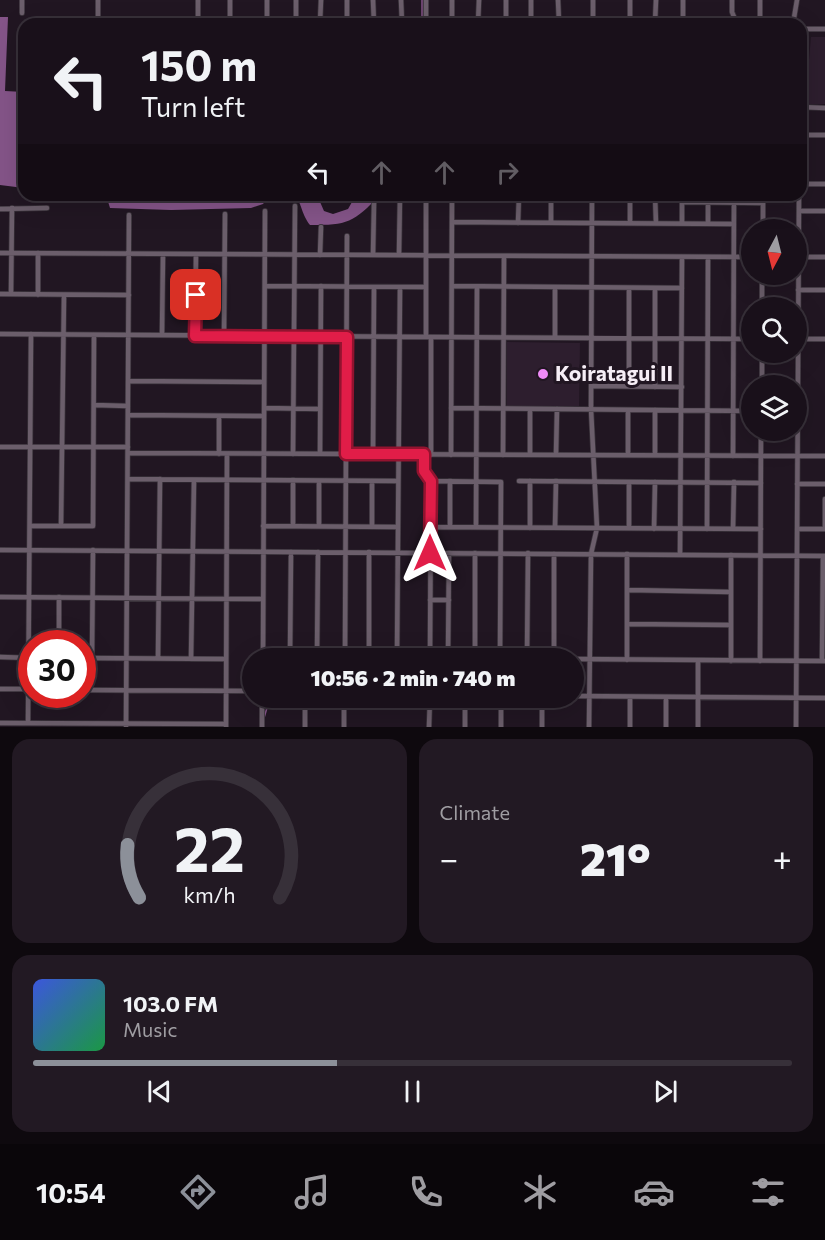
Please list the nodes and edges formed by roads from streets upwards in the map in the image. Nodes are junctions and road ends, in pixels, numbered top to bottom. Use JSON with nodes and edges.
{"nodes":[{"id":1,"x":22,"y":0,"type":"edge"},
{"id":2,"x":98,"y":0,"type":"edge"},
{"id":3,"x":198,"y":0,"type":"edge"},
{"id":4,"x":230,"y":0,"type":"edge"},
{"id":5,"x":267,"y":0,"type":"edge"},
{"id":6,"x":296,"y":0,"type":"edge"},
{"id":7,"x":321,"y":0,"type":"edge"},
{"id":8,"x":347,"y":0,"type":"edge"},
{"id":9,"x":373,"y":0,"type":"edge"},
{"id":10,"x":401,"y":0,"type":"edge"},
{"id":11,"x":426,"y":0,"type":"edge"},
{"id":12,"x":452,"y":0,"type":"edge"},
{"id":13,"x":479,"y":0,"type":"edge"},
{"id":14,"x":506,"y":0,"type":"edge"},
{"id":15,"x":531,"y":0,"type":"edge"},
{"id":16,"x":558,"y":0,"type":"edge"},
{"id":17,"x":593,"y":0,"type":"edge"},
{"id":18,"x":630,"y":0,"type":"edge"},
{"id":19,"x":656,"y":0,"type":"edge"},
{"id":20,"x":683,"y":0,"type":"edge"},
{"id":21,"x":732,"y":0,"type":"edge"},
{"id":22,"x":760,"y":0,"type":"edge"},
{"id":23,"x":797,"y":0,"type":"edge"},
{"id":24,"x":22,"y":12,"type":"dead end"},
{"id":25,"x":98,"y":18,"type":"edge"},
{"id":26,"x":198,"y":18,"type":"edge"},
{"id":27,"x":230,"y":18,"type":"edge"},
{"id":28,"x":267,"y":18,"type":"edge"},
{"id":29,"x":296,"y":18,"type":"edge"},
{"id":30,"x":320,"y":18,"type":"edge"},
{"id":31,"x":348,"y":18,"type":"edge"},
{"id":32,"x":374,"y":18,"type":"edge"},
{"id":33,"x":402,"y":18,"type":"edge"},
{"id":34,"x":426,"y":18,"type":"edge"},
{"id":35,"x":452,"y":18,"type":"edge"},
{"id":36,"x":478,"y":18,"type":"edge"},
{"id":37,"x":506,"y":18,"type":"edge"},
{"id":38,"x":531,"y":18,"type":"edge"},
{"id":39,"x":559,"y":18,"type":"edge"},
{"id":40,"x":593,"y":18,"type":"edge"},
{"id":41,"x":630,"y":18,"type":"edge"},
{"id":42,"x":655,"y":18,"type":"edge"},
{"id":43,"x":683,"y":18,"type":"edge"},
{"id":44,"x":734,"y":18,"type":"edge"},
{"id":45,"x":760,"y":18,"type":"edge"},
{"id":46,"x":794,"y":18,"type":"edge"},
{"id":47,"x":807,"y":29,"type":"edge"},
{"id":48,"x":825,"y":29,"type":"edge"},
{"id":49,"x":807,"y":108,"type":"edge"},
{"id":50,"x":825,"y":108,"type":"edge"},
{"id":51,"x":807,"y":135,"type":"edge"},
{"id":52,"x":825,"y":135,"type":"edge"},
{"id":53,"x":807,"y":184,"type":"edge"},
{"id":54,"x":825,"y":184,"type":"edge"},
{"id":55,"x":400,"y":201,"type":"edge"},
{"id":56,"x":426,"y":201,"type":"edge"},
{"id":57,"x":451,"y":201,"type":"edge"},
{"id":58,"x":519,"y":201,"type":"edge"},
{"id":59,"x":551,"y":201,"type":"edge"},
{"id":60,"x":592,"y":201,"type":"edge"},
{"id":61,"x":630,"y":201,"type":"edge"},
{"id":62,"x":655,"y":201,"type":"edge"},
{"id":63,"x":799,"y":201,"type":"edge"},
{"id":64,"x":682,"y":202,"type":"joint"},
{"id":65,"x":708,"y":202,"type":"junction"},
{"id":66,"x":374,"y":203,"type":"dead end"},
{"id":67,"x":734,"y":203,"type":"junction"},
{"id":68,"x":763,"y":203,"type":"joint"},
{"id":69,"x":295,"y":206,"type":"dead end"},
{"id":70,"x":0,"y":208,"type":"edge"},
{"id":71,"x":12,"y":208,"type":"junction"},
{"id":72,"x":47,"y":208,"type":"dead end"},
{"id":73,"x":265,"y":211,"type":"dead end"},
{"id":74,"x":799,"y":211,"type":"junction"},
{"id":75,"x":825,"y":211,"type":"edge"},
{"id":76,"x":225,"y":214,"type":"dead end"},
{"id":77,"x":129,"y":215,"type":"dead end"},
{"id":78,"x":763,"y":219,"type":"edge"},
{"id":79,"x":799,"y":219,"type":"edge"},
{"id":80,"x":452,"y":222,"type":"junction"},
{"id":81,"x":518,"y":223,"type":"junction"},
{"id":82,"x":550,"y":223,"type":"junction"},
{"id":83,"x":592,"y":223,"type":"junction"},
{"id":84,"x":630,"y":223,"type":"junction"},
{"id":85,"x":656,"y":223,"type":"junction"},
{"id":86,"x":682,"y":223,"type":"junction"},
{"id":87,"x":708,"y":223,"type":"junction"},
{"id":88,"x":734,"y":224,"type":"junction"},
{"id":89,"x":321,"y":227,"type":"dead end"},
{"id":90,"x":347,"y":236,"type":"dead end"},
{"id":91,"x":0,"y":253,"type":"edge"},
{"id":92,"x":11,"y":253,"type":"junction"},
{"id":93,"x":38,"y":253,"type":"junction"},
{"id":94,"x":129,"y":254,"type":"junction"},
{"id":95,"x":163,"y":254,"type":"junction"},
{"id":96,"x":196,"y":254,"type":"junction"},
{"id":97,"x":225,"y":254,"type":"junction"},
{"id":98,"x":265,"y":254,"type":"junction"},
{"id":99,"x":295,"y":255,"type":"junction"},
{"id":100,"x":320,"y":255,"type":"junction"},
{"id":101,"x":347,"y":255,"type":"junction"},
{"id":102,"x":373,"y":255,"type":"junction"},
{"id":103,"x":399,"y":255,"type":"junction"},
{"id":104,"x":426,"y":255,"type":"junction"},
{"id":105,"x":452,"y":256,"type":"junction"},
{"id":106,"x":504,"y":256,"type":"junction"},
{"id":107,"x":592,"y":256,"type":"junction"},
{"id":108,"x":682,"y":257,"type":"junction"},
{"id":109,"x":708,"y":257,"type":"junction"},
{"id":110,"x":734,"y":257,"type":"junction"},
{"id":111,"x":741,"y":257,"type":"edge"},
{"id":112,"x":807,"y":257,"type":"edge"},
{"id":113,"x":825,"y":257,"type":"edge"},
{"id":114,"x":294,"y":285,"type":"junction"},
{"id":115,"x":798,"y":285,"type":"edge"},
{"id":116,"x":265,"y":286,"type":"junction"},
{"id":117,"x":321,"y":286,"type":"junction"},
{"id":118,"x":347,"y":286,"type":"junction"},
{"id":119,"x":452,"y":286,"type":"junction"},
{"id":120,"x":374,"y":287,"type":"junction"},
{"id":121,"x":400,"y":287,"type":"junction"},
{"id":122,"x":426,"y":287,"type":"junction"},
{"id":123,"x":477,"y":287,"type":"junction"},
{"id":124,"x":504,"y":287,"type":"junction"},
{"id":125,"x":555,"y":287,"type":"junction"},
{"id":126,"x":592,"y":287,"type":"junction"},
{"id":127,"x":629,"y":288,"type":"junction"},
{"id":128,"x":656,"y":288,"type":"junction"},
{"id":129,"x":682,"y":288,"type":"junction"},
{"id":130,"x":798,"y":290,"type":"junction"},
{"id":131,"x":825,"y":290,"type":"edge"},
{"id":132,"x":0,"y":294,"type":"edge"},
{"id":133,"x":11,"y":294,"type":"junction"},
{"id":134,"x":38,"y":295,"type":"junction"},
{"id":135,"x":63,"y":295,"type":"junction"},
{"id":136,"x":129,"y":295,"type":"junction"},
{"id":137,"x":798,"y":297,"type":"edge"},
{"id":138,"x":0,"y":334,"type":"edge"},
{"id":139,"x":31,"y":334,"type":"junction"},
{"id":140,"x":62,"y":334,"type":"junction"},
{"id":141,"x":94,"y":335,"type":"junction"},
{"id":142,"x":128,"y":335,"type":"junction"},
{"id":143,"x":162,"y":335,"type":"junction"},
{"id":144,"x":195,"y":336,"type":"junction"},
{"id":145,"x":224,"y":336,"type":"junction"},
{"id":146,"x":265,"y":336,"type":"junction"},
{"id":147,"x":294,"y":336,"type":"junction"},
{"id":148,"x":321,"y":336,"type":"junction"},
{"id":149,"x":347,"y":337,"type":"junction"},
{"id":150,"x":374,"y":337,"type":"junction"},
{"id":151,"x":399,"y":337,"type":"junction"},
{"id":152,"x":428,"y":337,"type":"junction"},
{"id":153,"x":452,"y":338,"type":"junction"},
{"id":154,"x":477,"y":338,"type":"junction"},
{"id":155,"x":503,"y":338,"type":"junction"},
{"id":156,"x":555,"y":338,"type":"junction"},
{"id":157,"x":591,"y":339,"type":"junction"},
{"id":158,"x":629,"y":339,"type":"junction"},
{"id":159,"x":655,"y":339,"type":"junction"},
{"id":160,"x":682,"y":339,"type":"junction"},
{"id":161,"x":708,"y":339,"type":"junction"},
{"id":162,"x":734,"y":339,"type":"junction"},
{"id":163,"x":741,"y":339,"type":"edge"},
{"id":164,"x":807,"y":339,"type":"edge"},
{"id":165,"x":825,"y":339,"type":"edge"},
{"id":166,"x":797,"y":363,"type":"edge"},
{"id":167,"x":128,"y":381,"type":"junction"},
{"id":168,"x":264,"y":382,"type":"junction"},
{"id":169,"x":591,"y":386,"type":"junction"},
{"id":170,"x":629,"y":386,"type":"junction"},
{"id":171,"x":655,"y":387,"type":"junction"},
{"id":172,"x":681,"y":387,"type":"junction"},
{"id":173,"x":94,"y":405,"type":"junction"},
{"id":174,"x":128,"y":405,"type":"junction"},
{"id":175,"x":264,"y":408,"type":"junction"},
{"id":176,"x":451,"y":408,"type":"junction"},
{"id":177,"x":294,"y":409,"type":"junction"},
{"id":178,"x":320,"y":409,"type":"junction"},
{"id":179,"x":477,"y":409,"type":"junction"},
{"id":180,"x":503,"y":409,"type":"junction"},
{"id":181,"x":530,"y":409,"type":"junction"},
{"id":182,"x":557,"y":409,"type":"junction"},
{"id":183,"x":591,"y":409,"type":"junction"},
{"id":184,"x":628,"y":410,"type":"junction"},
{"id":185,"x":655,"y":410,"type":"junction"},
{"id":186,"x":681,"y":410,"type":"junction"},
{"id":187,"x":707,"y":410,"type":"junction"},
{"id":188,"x":733,"y":411,"type":"junction"},
{"id":189,"x":741,"y":411,"type":"edge"},
{"id":190,"x":128,"y":415,"type":"junction"},
{"id":191,"x":219,"y":416,"type":"junction"},
{"id":192,"x":264,"y":416,"type":"junction"},
{"id":193,"x":761,"y":441,"type":"edge"},
{"id":194,"x":0,"y":447,"type":"edge"},
{"id":195,"x":30,"y":447,"type":"junction"},
{"id":196,"x":61,"y":447,"type":"junction"},
{"id":197,"x":94,"y":447,"type":"junction"},
{"id":198,"x":128,"y":447,"type":"junction"},
{"id":199,"x":128,"y":453,"type":"junction"},
{"id":200,"x":219,"y":454,"type":"junction"},
{"id":201,"x":227,"y":454,"type":"junction"},
{"id":202,"x":264,"y":454,"type":"junction"},
{"id":203,"x":293,"y":454,"type":"junction"},
{"id":204,"x":320,"y":454,"type":"junction"},
{"id":205,"x":346,"y":454,"type":"junction"},
{"id":206,"x":373,"y":454,"type":"junction"},
{"id":207,"x":399,"y":454,"type":"junction"},
{"id":208,"x":424,"y":454,"type":"junction"},
{"id":209,"x":431,"y":454,"type":"junction"},
{"id":210,"x":451,"y":455,"type":"junction"},
{"id":211,"x":476,"y":455,"type":"junction"},
{"id":212,"x":503,"y":455,"type":"junction"},
{"id":213,"x":530,"y":455,"type":"junction"},
{"id":214,"x":556,"y":455,"type":"junction"},
{"id":215,"x":592,"y":455,"type":"junction"},
{"id":216,"x":628,"y":455,"type":"junction"},
{"id":217,"x":655,"y":456,"type":"junction"},
{"id":218,"x":681,"y":456,"type":"junction"},
{"id":219,"x":707,"y":456,"type":"junction"},
{"id":220,"x":733,"y":456,"type":"junction"},
{"id":221,"x":761,"y":456,"type":"junction"},
{"id":222,"x":798,"y":456,"type":"junction"},
{"id":223,"x":825,"y":456,"type":"edge"},
{"id":224,"x":128,"y":479,"type":"junction"},
{"id":225,"x":160,"y":479,"type":"junction"},
{"id":226,"x":194,"y":480,"type":"junction"},
{"id":227,"x":227,"y":480,"type":"junction"},
{"id":228,"x":264,"y":480,"type":"junction"},
{"id":229,"x":293,"y":480,"type":"junction"},
{"id":230,"x":319,"y":481,"type":"junction"},
{"id":231,"x":346,"y":481,"type":"junction"},
{"id":232,"x":372,"y":481,"type":"junction"},
{"id":233,"x":399,"y":481,"type":"junction"},
{"id":234,"x":431,"y":481,"type":"junction"},
{"id":235,"x":450,"y":481,"type":"junction"},
{"id":236,"x":476,"y":481,"type":"junction"},
{"id":237,"x":519,"y":481,"type":"dead end"},
{"id":238,"x":530,"y":481,"type":"junction"},
{"id":239,"x":556,"y":481,"type":"junction"},
{"id":240,"x":595,"y":481,"type":"junction"},
{"id":241,"x":629,"y":482,"type":"junction"},
{"id":242,"x":655,"y":482,"type":"junction"},
{"id":243,"x":681,"y":482,"type":"junction"},
{"id":244,"x":707,"y":482,"type":"junction"},
{"id":245,"x":734,"y":482,"type":"junction"},
{"id":246,"x":761,"y":483,"type":"junction"},
{"id":247,"x":797,"y":484,"type":"junction"},
{"id":248,"x":825,"y":484,"type":"edge"},
{"id":249,"x":825,"y":499,"type":"edge"},
{"id":250,"x":30,"y":526,"type":"junction"},
{"id":251,"x":61,"y":526,"type":"junction"},
{"id":252,"x":263,"y":526,"type":"junction"},
{"id":253,"x":293,"y":526,"type":"junction"},
{"id":254,"x":319,"y":526,"type":"junction"},
{"id":255,"x":345,"y":526,"type":"junction"},
{"id":256,"x":372,"y":526,"type":"junction"},
{"id":257,"x":398,"y":527,"type":"junction"},
{"id":258,"x":430,"y":527,"type":"junction"},
{"id":259,"x":450,"y":527,"type":"junction"},
{"id":260,"x":476,"y":527,"type":"junction"},
{"id":261,"x":501,"y":528,"type":"junction"},
{"id":262,"x":530,"y":528,"type":"junction"},
{"id":263,"x":555,"y":528,"type":"junction"},
{"id":264,"x":597,"y":528,"type":"junction"},
{"id":265,"x":629,"y":528,"type":"junction"},
{"id":266,"x":654,"y":529,"type":"junction"},
{"id":267,"x":681,"y":529,"type":"junction"},
{"id":268,"x":707,"y":529,"type":"junction"},
{"id":269,"x":734,"y":529,"type":"junction"},
{"id":270,"x":797,"y":529,"type":"junction"},
{"id":271,"x":825,"y":529,"type":"edge"},
{"id":272,"x":761,"y":530,"type":"junction"},
{"id":273,"x":0,"y":550,"type":"edge"},
{"id":274,"x":30,"y":550,"type":"junction"},
{"id":275,"x":93,"y":550,"type":"junction"},
{"id":276,"x":127,"y":550,"type":"junction"},
{"id":277,"x":159,"y":551,"type":"junction"},
{"id":278,"x":193,"y":551,"type":"junction"},
{"id":279,"x":227,"y":551,"type":"junction"},
{"id":280,"x":263,"y":552,"type":"junction"},
{"id":281,"x":291,"y":552,"type":"junction"},
{"id":282,"x":318,"y":552,"type":"junction"},
{"id":283,"x":345,"y":552,"type":"junction"},
{"id":284,"x":369,"y":552,"type":"junction"},
{"id":285,"x":398,"y":552,"type":"junction"},
{"id":286,"x":430,"y":553,"type":"junction"},
{"id":287,"x":449,"y":553,"type":"junction"},
{"id":288,"x":475,"y":553,"type":"junction"},
{"id":289,"x":501,"y":553,"type":"junction"},
{"id":290,"x":528,"y":554,"type":"junction"},
{"id":291,"x":554,"y":554,"type":"junction"},
{"id":292,"x":591,"y":554,"type":"junction"},
{"id":293,"x":627,"y":554,"type":"junction"},
{"id":294,"x":680,"y":555,"type":"junction"},
{"id":295,"x":731,"y":555,"type":"junction"},
{"id":296,"x":761,"y":555,"type":"junction"},
{"id":297,"x":797,"y":556,"type":"junction"},
{"id":298,"x":824,"y":556,"type":"edge"},
{"id":299,"x":628,"y":590,"type":"junction"},
{"id":300,"x":731,"y":592,"type":"junction"},
{"id":301,"x":0,"y":597,"type":"edge"},
{"id":302,"x":29,"y":597,"type":"junction"},
{"id":303,"x":59,"y":597,"type":"junction"},
{"id":304,"x":93,"y":597,"type":"junction"},
{"id":305,"x":127,"y":598,"type":"junction"},
{"id":306,"x":159,"y":598,"type":"junction"},
{"id":307,"x":192,"y":598,"type":"junction"},
{"id":308,"x":226,"y":598,"type":"junction"},
{"id":309,"x":263,"y":599,"type":"junction"},
{"id":310,"x":430,"y":600,"type":"junction"},
{"id":311,"x":449,"y":600,"type":"junction"},
{"id":312,"x":627,"y":624,"type":"junction"},
{"id":313,"x":731,"y":625,"type":"junction"},
{"id":314,"x":30,"y":630,"type":"edge"},
{"id":315,"x":59,"y":630,"type":"edge"},
{"id":316,"x":92,"y":630,"type":"edge"},
{"id":317,"x":262,"y":648,"type":"edge"},
{"id":318,"x":290,"y":648,"type":"edge"},
{"id":319,"x":317,"y":648,"type":"edge"},
{"id":320,"x":345,"y":648,"type":"edge"},
{"id":321,"x":369,"y":648,"type":"edge"},
{"id":322,"x":397,"y":648,"type":"edge"},
{"id":323,"x":430,"y":648,"type":"edge"},
{"id":324,"x":450,"y":648,"type":"edge"},
{"id":325,"x":475,"y":648,"type":"edge"},
{"id":326,"x":500,"y":648,"type":"edge"},
{"id":327,"x":528,"y":648,"type":"edge"},
{"id":328,"x":554,"y":648,"type":"edge"},
{"id":329,"x":0,"y":657,"type":"edge"},
{"id":330,"x":18,"y":658,"type":"edge"},
{"id":331,"x":96,"y":658,"type":"edge"},
{"id":332,"x":126,"y":658,"type":"junction"},
{"id":333,"x":158,"y":658,"type":"junction"},
{"id":334,"x":191,"y":659,"type":"junction"},
{"id":335,"x":226,"y":659,"type":"junction"},
{"id":336,"x":584,"y":660,"type":"edge"},
{"id":337,"x":590,"y":660,"type":"junction"},
{"id":338,"x":627,"y":660,"type":"junction"},
{"id":339,"x":699,"y":660,"type":"junction"},
{"id":340,"x":731,"y":661,"type":"junction"},
{"id":341,"x":760,"y":661,"type":"junction"},
{"id":342,"x":797,"y":661,"type":"junction"},
{"id":343,"x":824,"y":661,"type":"edge"},
{"id":344,"x":0,"y":689,"type":"edge"},
{"id":345,"x":18,"y":690,"type":"edge"},
{"id":346,"x":96,"y":690,"type":"edge"},
{"id":347,"x":126,"y":690,"type":"junction"},
{"id":348,"x":226,"y":691,"type":"junction"},
{"id":349,"x":242,"y":691,"type":"edge"},
{"id":350,"x":584,"y":697,"type":"edge"},
{"id":351,"x":589,"y":697,"type":"junction"},
{"id":352,"x":630,"y":697,"type":"junction"},
{"id":353,"x":666,"y":697,"type":"junction"},
{"id":354,"x":698,"y":698,"type":"junction"},
{"id":355,"x":796,"y":698,"type":"junction"},
{"id":356,"x":825,"y":698,"type":"edge"},
{"id":357,"x":29,"y":708,"type":"edge"},
{"id":358,"x":262,"y":708,"type":"edge"},
{"id":359,"x":305,"y":708,"type":"edge"},
{"id":360,"x":344,"y":708,"type":"edge"},
{"id":361,"x":430,"y":708,"type":"edge"},
{"id":362,"x":465,"y":708,"type":"edge"},
{"id":363,"x":501,"y":708,"type":"edge"},
{"id":364,"x":542,"y":708,"type":"edge"},
{"id":365,"x":0,"y":723,"type":"edge"},
{"id":366,"x":28,"y":723,"type":"junction"},
{"id":367,"x":92,"y":725,"type":"edge"},
{"id":368,"x":126,"y":725,"type":"edge"},
{"id":369,"x":154,"y":725,"type":"edge"},
{"id":370,"x":226,"y":725,"type":"edge"},
{"id":371,"x":262,"y":727,"type":"edge"},
{"id":372,"x":305,"y":727,"type":"edge"},
{"id":373,"x":344,"y":727,"type":"edge"},
{"id":374,"x":429,"y":727,"type":"edge"},
{"id":375,"x":465,"y":727,"type":"edge"},
{"id":376,"x":501,"y":727,"type":"edge"},
{"id":377,"x":542,"y":727,"type":"edge"},
{"id":378,"x":589,"y":727,"type":"edge"},
{"id":379,"x":630,"y":727,"type":"edge"},
{"id":380,"x":666,"y":727,"type":"edge"},
{"id":381,"x":698,"y":727,"type":"edge"},
{"id":382,"x":796,"y":727,"type":"edge"}],
"edges":[{"from":1,"to":24,"type":"street"},
{"from":2,"to":25,"type":"street"},
{"from":3,"to":26,"type":"street"},
{"from":4,"to":27,"type":"street"},
{"from":5,"to":28,"type":"street"},
{"from":6,"to":29,"type":"street"},
{"from":7,"to":30,"type":"street"},
{"from":8,"to":31,"type":"street"},
{"from":9,"to":32,"type":"street"},
{"from":10,"to":33,"type":"street"},
{"from":11,"to":34,"type":"street"},
{"from":12,"to":35,"type":"street"},
{"from":13,"to":36,"type":"street"},
{"from":14,"to":37,"type":"street"},
{"from":15,"to":38,"type":"street"},
{"from":16,"to":39,"type":"street"},
{"from":17,"to":40,"type":"street"},
{"from":18,"to":41,"type":"street"},
{"from":19,"to":42,"type":"street"},
{"from":20,"to":43,"type":"street"},
{"from":21,"to":44,"type":"street"},
{"from":22,"to":45,"type":"street"},
{"from":23,"to":46,"type":"street"},
{"from":47,"to":48,"type":"street"},
{"from":49,"to":50,"type":"street"},
{"from":51,"to":52,"type":"street"},
{"from":53,"to":54,"type":"street"},
{"from":55,"to":103,"type":"street"},
{"from":56,"to":104,"type":"street"},
{"from":57,"to":80,"type":"street"},
{"from":58,"to":81,"type":"street"},
{"from":59,"to":82,"type":"street"},
{"from":60,"to":83,"type":"street"},
{"from":61,"to":84,"type":"street"},
{"from":62,"to":85,"type":"street"},
{"from":63,"to":74,"type":"street"},
{"from":64,"to":65,"type":"street"},
{"from":64,"to":86,"type":"street"},
{"from":65,"to":67,"type":"street"},
{"from":65,"to":87,"type":"street"},
{"from":66,"to":102,"type":"street"},
{"from":67,"to":68,"type":"street"},
{"from":67,"to":88,"type":"street"},
{"from":68,"to":78,"type":"street"},
{"from":69,"to":99,"type":"street"},
{"from":70,"to":71,"type":"street"},
{"from":71,"to":72,"type":"street"},
{"from":71,"to":92,"type":"street"},
{"from":73,"to":98,"type":"street"},
{"from":74,"to":75,"type":"street"},
{"from":74,"to":79,"type":"street"},
{"from":76,"to":97,"type":"street"},
{"from":77,"to":94,"type":"street"},
{"from":80,"to":81,"type":"street"},
{"from":80,"to":105,"type":"street"},
{"from":81,"to":82,"type":"street"},
{"from":82,"to":83,"type":"street"},
{"from":83,"to":84,"type":"street"},
{"from":83,"to":107,"type":"street"},
{"from":84,"to":85,"type":"street"},
{"from":85,"to":86,"type":"street"},
{"from":86,"to":87,"type":"street"},
{"from":87,"to":88,"type":"street"},
{"from":88,"to":110,"type":"street"},
{"from":89,"to":100,"type":"street"},
{"from":90,"to":101,"type":"street"},
{"from":91,"to":92,"type":"street"},
{"from":92,"to":93,"type":"street"},
{"from":92,"to":133,"type":"street"},
{"from":93,"to":94,"type":"street"},
{"from":93,"to":134,"type":"street"},
{"from":94,"to":95,"type":"street"},
{"from":94,"to":136,"type":"street"},
{"from":95,"to":96,"type":"street"},
{"from":95,"to":143,"type":"street"},
{"from":96,"to":97,"type":"street"},
{"from":96,"to":144,"type":"street"},
{"from":97,"to":98,"type":"street"},
{"from":97,"to":145,"type":"street"},
{"from":98,"to":99,"type":"street"},
{"from":98,"to":116,"type":"street"},
{"from":99,"to":100,"type":"street"},
{"from":99,"to":114,"type":"street"},
{"from":100,"to":101,"type":"street"},
{"from":101,"to":102,"type":"street"},
{"from":101,"to":118,"type":"street"},
{"from":102,"to":103,"type":"street"},
{"from":103,"to":104,"type":"street"},
{"from":104,"to":105,"type":"street"},
{"from":104,"to":122,"type":"street"},
{"from":105,"to":106,"type":"street"},
{"from":105,"to":119,"type":"street"},
{"from":106,"to":107,"type":"street"},
{"from":106,"to":124,"type":"street"},
{"from":107,"to":108,"type":"street"},
{"from":107,"to":126,"type":"street"},
{"from":108,"to":109,"type":"street"},
{"from":108,"to":129,"type":"street"},
{"from":109,"to":110,"type":"street"},
{"from":109,"to":161,"type":"street"},
{"from":110,"to":111,"type":"street"},
{"from":110,"to":162,"type":"street"},
{"from":112,"to":113,"type":"street"},
{"from":114,"to":116,"type":"street"},
{"from":114,"to":117,"type":"street"},
{"from":114,"to":147,"type":"street"},
{"from":115,"to":130,"type":"street"},
{"from":116,"to":146,"type":"street"},
{"from":117,"to":118,"type":"street"},
{"from":117,"to":148,"type":"street"},
{"from":118,"to":120,"type":"street"},
{"from":118,"to":149,"type":"street"},
{"from":119,"to":123,"type":"street"},
{"from":119,"to":153,"type":"street"},
{"from":120,"to":121,"type":"street"},
{"from":120,"to":150,"type":"street"},
{"from":121,"to":122,"type":"street"},
{"from":121,"to":151,"type":"street"},
{"from":122,"to":152,"type":"street"},
{"from":123,"to":124,"type":"street"},
{"from":123,"to":154,"type":"street"},
{"from":124,"to":125,"type":"street"},
{"from":124,"to":155,"type":"street"},
{"from":125,"to":126,"type":"street"},
{"from":125,"to":156,"type":"street"},
{"from":126,"to":127,"type":"street"},
{"from":126,"to":157,"type":"street"},
{"from":127,"to":128,"type":"street"},
{"from":127,"to":158,"type":"street"},
{"from":128,"to":129,"type":"street"},
{"from":128,"to":159,"type":"street"},
{"from":129,"to":160,"type":"street"},
{"from":130,"to":131,"type":"street"},
{"from":130,"to":137,"type":"street"},
{"from":132,"to":133,"type":"street"},
{"from":133,"to":134,"type":"street"},
{"from":134,"to":135,"type":"street"},
{"from":135,"to":136,"type":"street"},
{"from":135,"to":140,"type":"street"},
{"from":136,"to":142,"type":"street"},
{"from":138,"to":139,"type":"street"},
{"from":139,"to":140,"type":"street"},
{"from":139,"to":195,"type":"street"},
{"from":140,"to":141,"type":"street"},
{"from":140,"to":196,"type":"street"},
{"from":141,"to":142,"type":"street"},
{"from":141,"to":173,"type":"street"},
{"from":142,"to":143,"type":"street"},
{"from":142,"to":167,"type":"street"},
{"from":143,"to":144,"type":"street"},
{"from":144,"to":145,"type":"street"},
{"from":145,"to":146,"type":"street"},
{"from":146,"to":147,"type":"street"},
{"from":146,"to":168,"type":"street"},
{"from":147,"to":148,"type":"street"},
{"from":147,"to":177,"type":"street"},
{"from":148,"to":149,"type":"street"},
{"from":148,"to":178,"type":"street"},
{"from":149,"to":150,"type":"street"},
{"from":149,"to":205,"type":"street"},
{"from":150,"to":151,"type":"street"},
{"from":150,"to":206,"type":"street"},
{"from":151,"to":152,"type":"street"},
{"from":151,"to":207,"type":"street"},
{"from":152,"to":153,"type":"street"},
{"from":152,"to":209,"type":"street"},
{"from":153,"to":154,"type":"street"},
{"from":153,"to":176,"type":"street"},
{"from":154,"to":155,"type":"street"},
{"from":154,"to":179,"type":"street"},
{"from":155,"to":156,"type":"street"},
{"from":155,"to":180,"type":"street"},
{"from":156,"to":157,"type":"street"},
{"from":157,"to":158,"type":"street"},
{"from":157,"to":169,"type":"street"},
{"from":158,"to":159,"type":"street"},
{"from":158,"to":170,"type":"street"},
{"from":159,"to":160,"type":"street"},
{"from":159,"to":171,"type":"street"},
{"from":160,"to":161,"type":"street"},
{"from":160,"to":172,"type":"street"},
{"from":161,"to":162,"type":"street"},
{"from":161,"to":187,"type":"street"},
{"from":162,"to":163,"type":"street"},
{"from":162,"to":188,"type":"street"},
{"from":164,"to":165,"type":"street"},
{"from":166,"to":222,"type":"street"},
{"from":167,"to":168,"type":"street"},
{"from":167,"to":174,"type":"street"},
{"from":168,"to":175,"type":"street"},
{"from":169,"to":170,"type":"street"},
{"from":169,"to":183,"type":"street"},
{"from":170,"to":171,"type":"street"},
{"from":171,"to":172,"type":"street"},
{"from":172,"to":186,"type":"street"},
{"from":173,"to":174,"type":"street"},
{"from":173,"to":197,"type":"street"},
{"from":174,"to":190,"type":"street"},
{"from":175,"to":177,"type":"street"},
{"from":175,"to":192,"type":"street"},
{"from":176,"to":179,"type":"street"},
{"from":176,"to":210,"type":"street"},
{"from":177,"to":178,"type":"street"},
{"from":177,"to":203,"type":"street"},
{"from":178,"to":204,"type":"street"},
{"from":179,"to":180,"type":"street"},
{"from":179,"to":211,"type":"street"},
{"from":180,"to":181,"type":"street"},
{"from":180,"to":212,"type":"street"},
{"from":181,"to":182,"type":"street"},
{"from":181,"to":213,"type":"street"},
{"from":182,"to":183,"type":"street"},
{"from":182,"to":214,"type":"street"},
{"from":183,"to":184,"type":"street"},
{"from":183,"to":215,"type":"street"},
{"from":184,"to":185,"type":"street"},
{"from":184,"to":216,"type":"street"},
{"from":185,"to":186,"type":"street"},
{"from":185,"to":217,"type":"street"},
{"from":186,"to":187,"type":"street"},
{"from":186,"to":218,"type":"street"},
{"from":187,"to":188,"type":"street"},
{"from":187,"to":219,"type":"street"},
{"from":188,"to":189,"type":"street"},
{"from":188,"to":220,"type":"street"},
{"from":190,"to":191,"type":"street"},
{"from":190,"to":198,"type":"street"},
{"from":191,"to":192,"type":"street"},
{"from":191,"to":200,"type":"street"},
{"from":192,"to":202,"type":"street"},
{"from":193,"to":221,"type":"street"},
{"from":194,"to":195,"type":"street"},
{"from":195,"to":196,"type":"street"},
{"from":195,"to":250,"type":"street"},
{"from":196,"to":197,"type":"street"},
{"from":196,"to":251,"type":"street"},
{"from":197,"to":198,"type":"street"},
{"from":197,"to":251,"type":"street"},
{"from":198,"to":199,"type":"street"},
{"from":199,"to":200,"type":"street"},
{"from":199,"to":224,"type":"street"},
{"from":200,"to":201,"type":"street"},
{"from":201,"to":202,"type":"street"},
{"from":201,"to":227,"type":"street"},
{"from":202,"to":203,"type":"street"},
{"from":202,"to":228,"type":"street"},
{"from":203,"to":204,"type":"street"},
{"from":204,"to":205,"type":"street"},
{"from":205,"to":206,"type":"street"},
{"from":205,"to":231,"type":"street"},
{"from":206,"to":207,"type":"street"},
{"from":207,"to":208,"type":"street"},
{"from":207,"to":233,"type":"street"},
{"from":208,"to":209,"type":"street"},
{"from":208,"to":234,"type":"street"},
{"from":209,"to":210,"type":"street"},
{"from":210,"to":211,"type":"street"},
{"from":211,"to":212,"type":"street"},
{"from":211,"to":236,"type":"street"},
{"from":212,"to":213,"type":"street"},
{"from":213,"to":214,"type":"street"},
{"from":214,"to":215,"type":"street"},
{"from":215,"to":216,"type":"street"},
{"from":215,"to":240,"type":"street"},
{"from":216,"to":217,"type":"street"},
{"from":217,"to":218,"type":"street"},
{"from":218,"to":219,"type":"street"},
{"from":218,"to":243,"type":"street"},
{"from":219,"to":220,"type":"street"},
{"from":219,"to":244,"type":"street"},
{"from":220,"to":221,"type":"street"},
{"from":221,"to":222,"type":"street"},
{"from":221,"to":246,"type":"street"},
{"from":222,"to":223,"type":"street"},
{"from":222,"to":247,"type":"street"},
{"from":224,"to":225,"type":"street"},
{"from":224,"to":276,"type":"street"},
{"from":225,"to":226,"type":"street"},
{"from":225,"to":277,"type":"street"},
{"from":226,"to":227,"type":"street"},
{"from":226,"to":278,"type":"street"},
{"from":227,"to":228,"type":"street"},
{"from":227,"to":279,"type":"street"},
{"from":228,"to":229,"type":"street"},
{"from":228,"to":252,"type":"street"},
{"from":229,"to":230,"type":"street"},
{"from":229,"to":253,"type":"street"},
{"from":230,"to":231,"type":"street"},
{"from":230,"to":254,"type":"street"},
{"from":231,"to":232,"type":"street"},
{"from":231,"to":255,"type":"street"},
{"from":232,"to":233,"type":"street"},
{"from":232,"to":256,"type":"street"},
{"from":233,"to":257,"type":"street"},
{"from":234,"to":235,"type":"street"},
{"from":234,"to":258,"type":"street"},
{"from":235,"to":236,"type":"street"},
{"from":235,"to":259,"type":"street"},
{"from":236,"to":260,"type":"street"},
{"from":236,"to":261,"type":"street"},
{"from":237,"to":238,"type":"street"},
{"from":238,"to":239,"type":"street"},
{"from":238,"to":262,"type":"street"},
{"from":239,"to":240,"type":"street"},
{"from":239,"to":263,"type":"street"},
{"from":240,"to":241,"type":"street"},
{"from":240,"to":264,"type":"street"},
{"from":241,"to":242,"type":"street"},
{"from":241,"to":265,"type":"street"},
{"from":242,"to":243,"type":"street"},
{"from":242,"to":266,"type":"street"},
{"from":243,"to":244,"type":"street"},
{"from":243,"to":267,"type":"street"},
{"from":244,"to":245,"type":"street"},
{"from":244,"to":268,"type":"street"},
{"from":245,"to":246,"type":"street"},
{"from":245,"to":269,"type":"street"},
{"from":246,"to":272,"type":"street"},
{"from":247,"to":248,"type":"street"},
{"from":247,"to":270,"type":"street"},
{"from":249,"to":271,"type":"street"},
{"from":250,"to":251,"type":"street"},
{"from":250,"to":274,"type":"street"},
{"from":252,"to":253,"type":"street"},
{"from":252,"to":280,"type":"street"},
{"from":253,"to":254,"type":"street"},
{"from":254,"to":255,"type":"street"},
{"from":255,"to":256,"type":"street"},
{"from":255,"to":283,"type":"street"},
{"from":256,"to":257,"type":"street"},
{"from":257,"to":285,"type":"street"},
{"from":258,"to":259,"type":"street"},
{"from":258,"to":286,"type":"street"},
{"from":259,"to":260,"type":"street"},
{"from":260,"to":261,"type":"street"},
{"from":261,"to":262,"type":"street"},
{"from":261,"to":289,"type":"street"},
{"from":262,"to":263,"type":"street"},
{"from":263,"to":264,"type":"street"},
{"from":264,"to":265,"type":"street"},
{"from":264,"to":292,"type":"street"},
{"from":265,"to":266,"type":"street"},
{"from":266,"to":267,"type":"street"},
{"from":267,"to":268,"type":"street"},
{"from":267,"to":294,"type":"street"},
{"from":268,"to":269,"type":"street"},
{"from":269,"to":272,"type":"street"},
{"from":270,"to":271,"type":"street"},
{"from":270,"to":297,"type":"street"},
{"from":272,"to":296,"type":"street"},
{"from":273,"to":274,"type":"street"},
{"from":274,"to":275,"type":"street"},
{"from":274,"to":302,"type":"street"},
{"from":275,"to":276,"type":"street"},
{"from":275,"to":304,"type":"street"},
{"from":276,"to":277,"type":"street"},
{"from":276,"to":305,"type":"street"},
{"from":277,"to":278,"type":"street"},
{"from":277,"to":306,"type":"street"},
{"from":278,"to":279,"type":"street"},
{"from":278,"to":307,"type":"street"},
{"from":279,"to":280,"type":"street"},
{"from":279,"to":308,"type":"street"},
{"from":280,"to":281,"type":"street"},
{"from":280,"to":309,"type":"street"},
{"from":281,"to":282,"type":"street"},
{"from":281,"to":318,"type":"street"},
{"from":282,"to":283,"type":"street"},
{"from":282,"to":319,"type":"street"},
{"from":283,"to":284,"type":"street"},
{"from":283,"to":320,"type":"street"},
{"from":284,"to":285,"type":"street"},
{"from":284,"to":321,"type":"street"},
{"from":285,"to":286,"type":"street"},
{"from":285,"to":322,"type":"street"},
{"from":286,"to":287,"type":"street"},
{"from":286,"to":310,"type":"street"},
{"from":287,"to":288,"type":"street"},
{"from":287,"to":311,"type":"street"},
{"from":288,"to":289,"type":"street"},
{"from":288,"to":325,"type":"street"},
{"from":289,"to":290,"type":"street"},
{"from":289,"to":326,"type":"street"},
{"from":290,"to":291,"type":"street"},
{"from":290,"to":327,"type":"street"},
{"from":291,"to":292,"type":"street"},
{"from":291,"to":328,"type":"street"},
{"from":292,"to":293,"type":"street"},
{"from":292,"to":337,"type":"street"},
{"from":293,"to":294,"type":"street"},
{"from":293,"to":299,"type":"street"},
{"from":294,"to":295,"type":"street"},
{"from":295,"to":296,"type":"street"},
{"from":295,"to":300,"type":"street"},
{"from":296,"to":297,"type":"street"},
{"from":296,"to":341,"type":"street"},
{"from":297,"to":298,"type":"street"},
{"from":297,"to":342,"type":"street"},
{"from":298,"to":343,"type":"street"},
{"from":299,"to":300,"type":"street"},
{"from":299,"to":312,"type":"street"},
{"from":300,"to":313,"type":"street"},
{"from":301,"to":302,"type":"street"},
{"from":302,"to":303,"type":"street"},
{"from":302,"to":314,"type":"street"},
{"from":303,"to":304,"type":"street"},
{"from":303,"to":315,"type":"street"},
{"from":304,"to":305,"type":"street"},
{"from":304,"to":316,"type":"street"},
{"from":305,"to":306,"type":"street"},
{"from":305,"to":332,"type":"street"},
{"from":306,"to":307,"type":"street"},
{"from":306,"to":333,"type":"street"},
{"from":307,"to":308,"type":"street"},
{"from":307,"to":334,"type":"street"},
{"from":308,"to":309,"type":"street"},
{"from":308,"to":335,"type":"street"},
{"from":309,"to":317,"type":"street"},
{"from":310,"to":311,"type":"street"},
{"from":310,"to":323,"type":"street"},
{"from":311,"to":324,"type":"street"},
{"from":312,"to":313,"type":"street"},
{"from":312,"to":338,"type":"street"},
{"from":313,"to":340,"type":"street"},
{"from":329,"to":330,"type":"street"},
{"from":331,"to":332,"type":"street"},
{"from":332,"to":333,"type":"street"},
{"from":332,"to":347,"type":"street"},
{"from":333,"to":334,"type":"street"},
{"from":334,"to":335,"type":"street"},
{"from":335,"to":348,"type":"street"},
{"from":336,"to":337,"type":"street"},
{"from":337,"to":338,"type":"street"},
{"from":337,"to":351,"type":"street"},
{"from":338,"to":339,"type":"street"},
{"from":339,"to":340,"type":"street"},
{"from":339,"to":354,"type":"street"},
{"from":340,"to":341,"type":"street"},
{"from":341,"to":342,"type":"street"},
{"from":342,"to":343,"type":"street"},
{"from":342,"to":355,"type":"street"},
{"from":344,"to":345,"type":"street"},
{"from":346,"to":347,"type":"street"},
{"from":347,"to":348,"type":"street"},
{"from":347,"to":368,"type":"street"},
{"from":348,"to":349,"type":"street"},
{"from":348,"to":370,"type":"street"},
{"from":350,"to":351,"type":"street"},
{"from":351,"to":352,"type":"street"},
{"from":351,"to":378,"type":"street"},
{"from":352,"to":353,"type":"street"},
{"from":352,"to":379,"type":"street"},
{"from":353,"to":354,"type":"street"},
{"from":353,"to":380,"type":"street"},
{"from":354,"to":355,"type":"street"},
{"from":354,"to":381,"type":"street"},
{"from":355,"to":356,"type":"street"},
{"from":355,"to":382,"type":"street"},
{"from":357,"to":366,"type":"street"},
{"from":358,"to":371,"type":"street"},
{"from":359,"to":372,"type":"street"},
{"from":360,"to":373,"type":"street"},
{"from":361,"to":374,"type":"street"},
{"from":362,"to":375,"type":"street"},
{"from":363,"to":376,"type":"street"},
{"from":364,"to":377,"type":"street"},
{"from":365,"to":366,"type":"street"},
{"from":366,"to":367,"type":"street"},
{"from":367,"to":368,"type":"street"},
{"from":368,"to":369,"type":"street"},
{"from":369,"to":370,"type":"street"}]}
